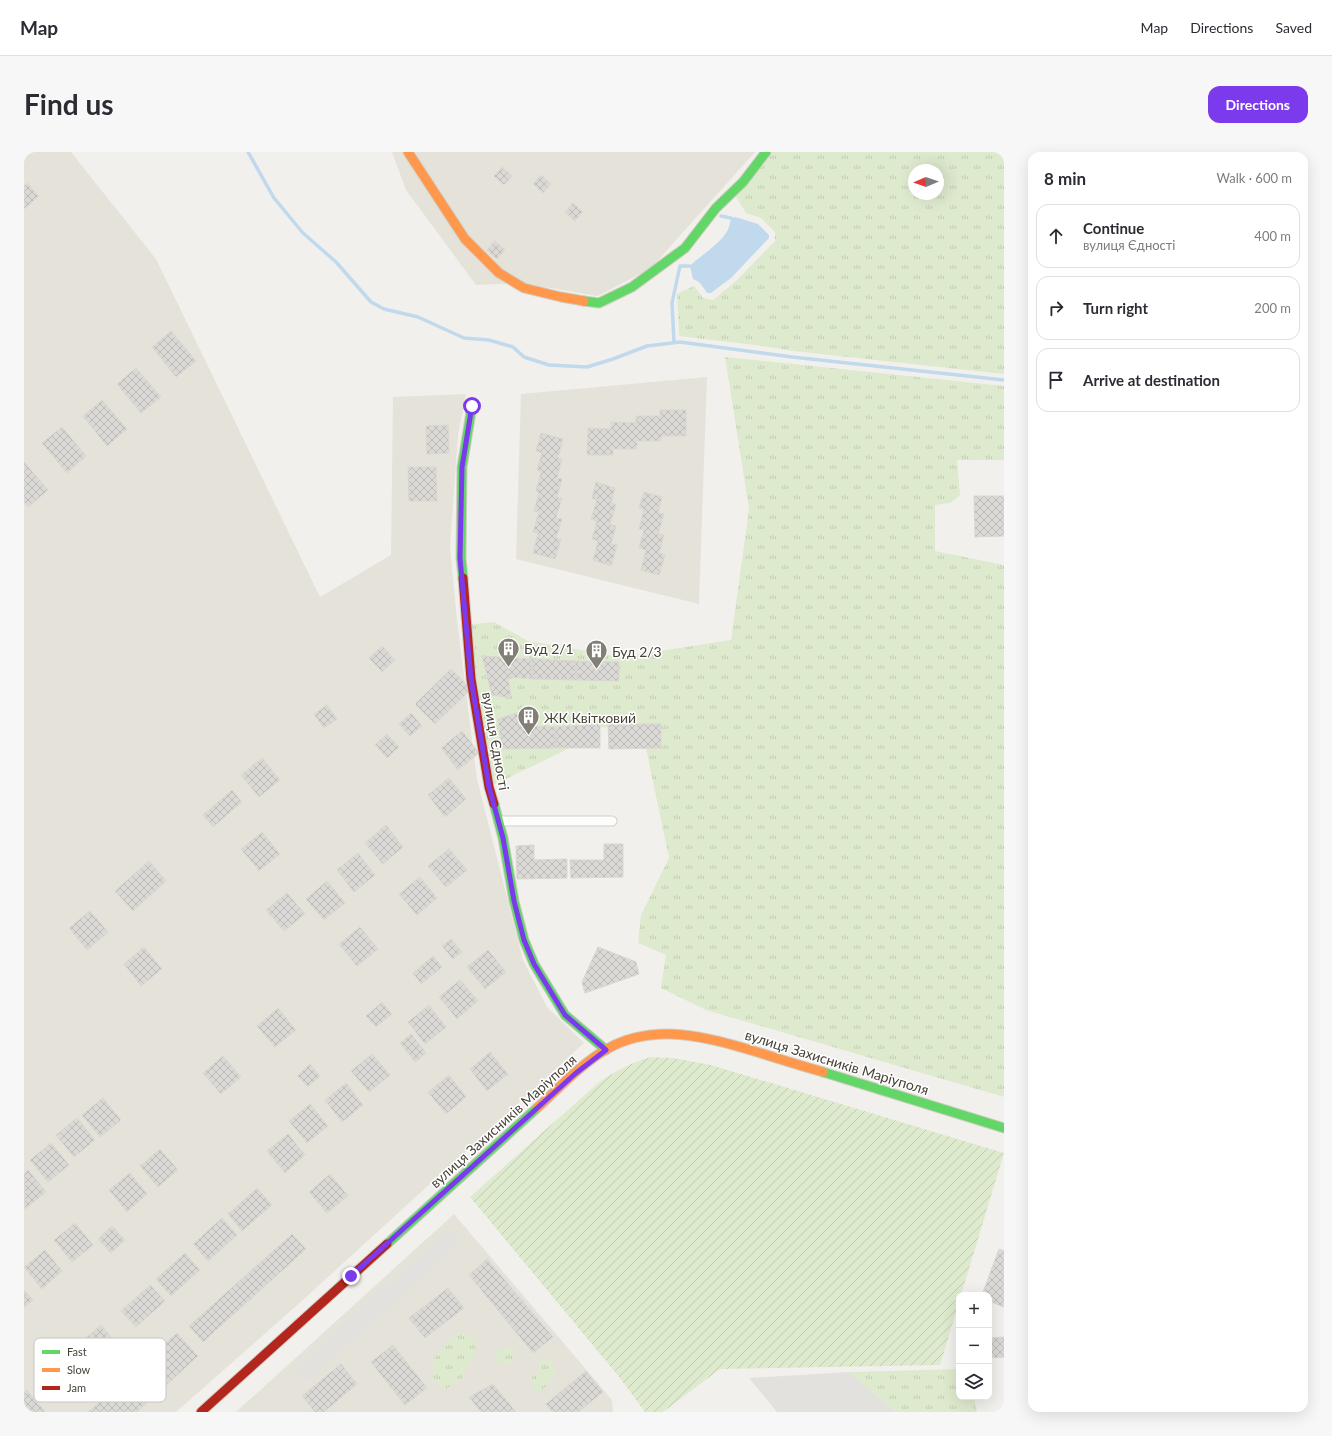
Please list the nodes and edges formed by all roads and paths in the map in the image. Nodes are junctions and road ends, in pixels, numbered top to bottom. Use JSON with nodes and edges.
{"nodes":[{"id":1,"x":408,"y":152,"type":"edge"},
{"id":2,"x":766,"y":152,"type":"edge"},
{"id":3,"x":472,"y":406,"type":"dead end"},
{"id":4,"x":498,"y":821,"type":"junction"},
{"id":5,"x":612,"y":821,"type":"dead end"},
{"id":6,"x":606,"y":1050,"type":"junction"},
{"id":7,"x":1004,"y":1128,"type":"edge"},
{"id":8,"x":201,"y":1412,"type":"edge"}],
"edges":[{"from":1,"to":2,"type":"street"},
{"from":3,"to":4,"type":"street","name":"вулиця Єдності"},
{"from":4,"to":5,"type":"street"},
{"from":4,"to":6,"type":"street","name":"вулиця Єдності"},
{"from":6,"to":7,"type":"street","name":"вулиця Захисників Маріуполя"},
{"from":6,"to":8,"type":"street","name":"вулиця Захисників Маріуполя"}]}
